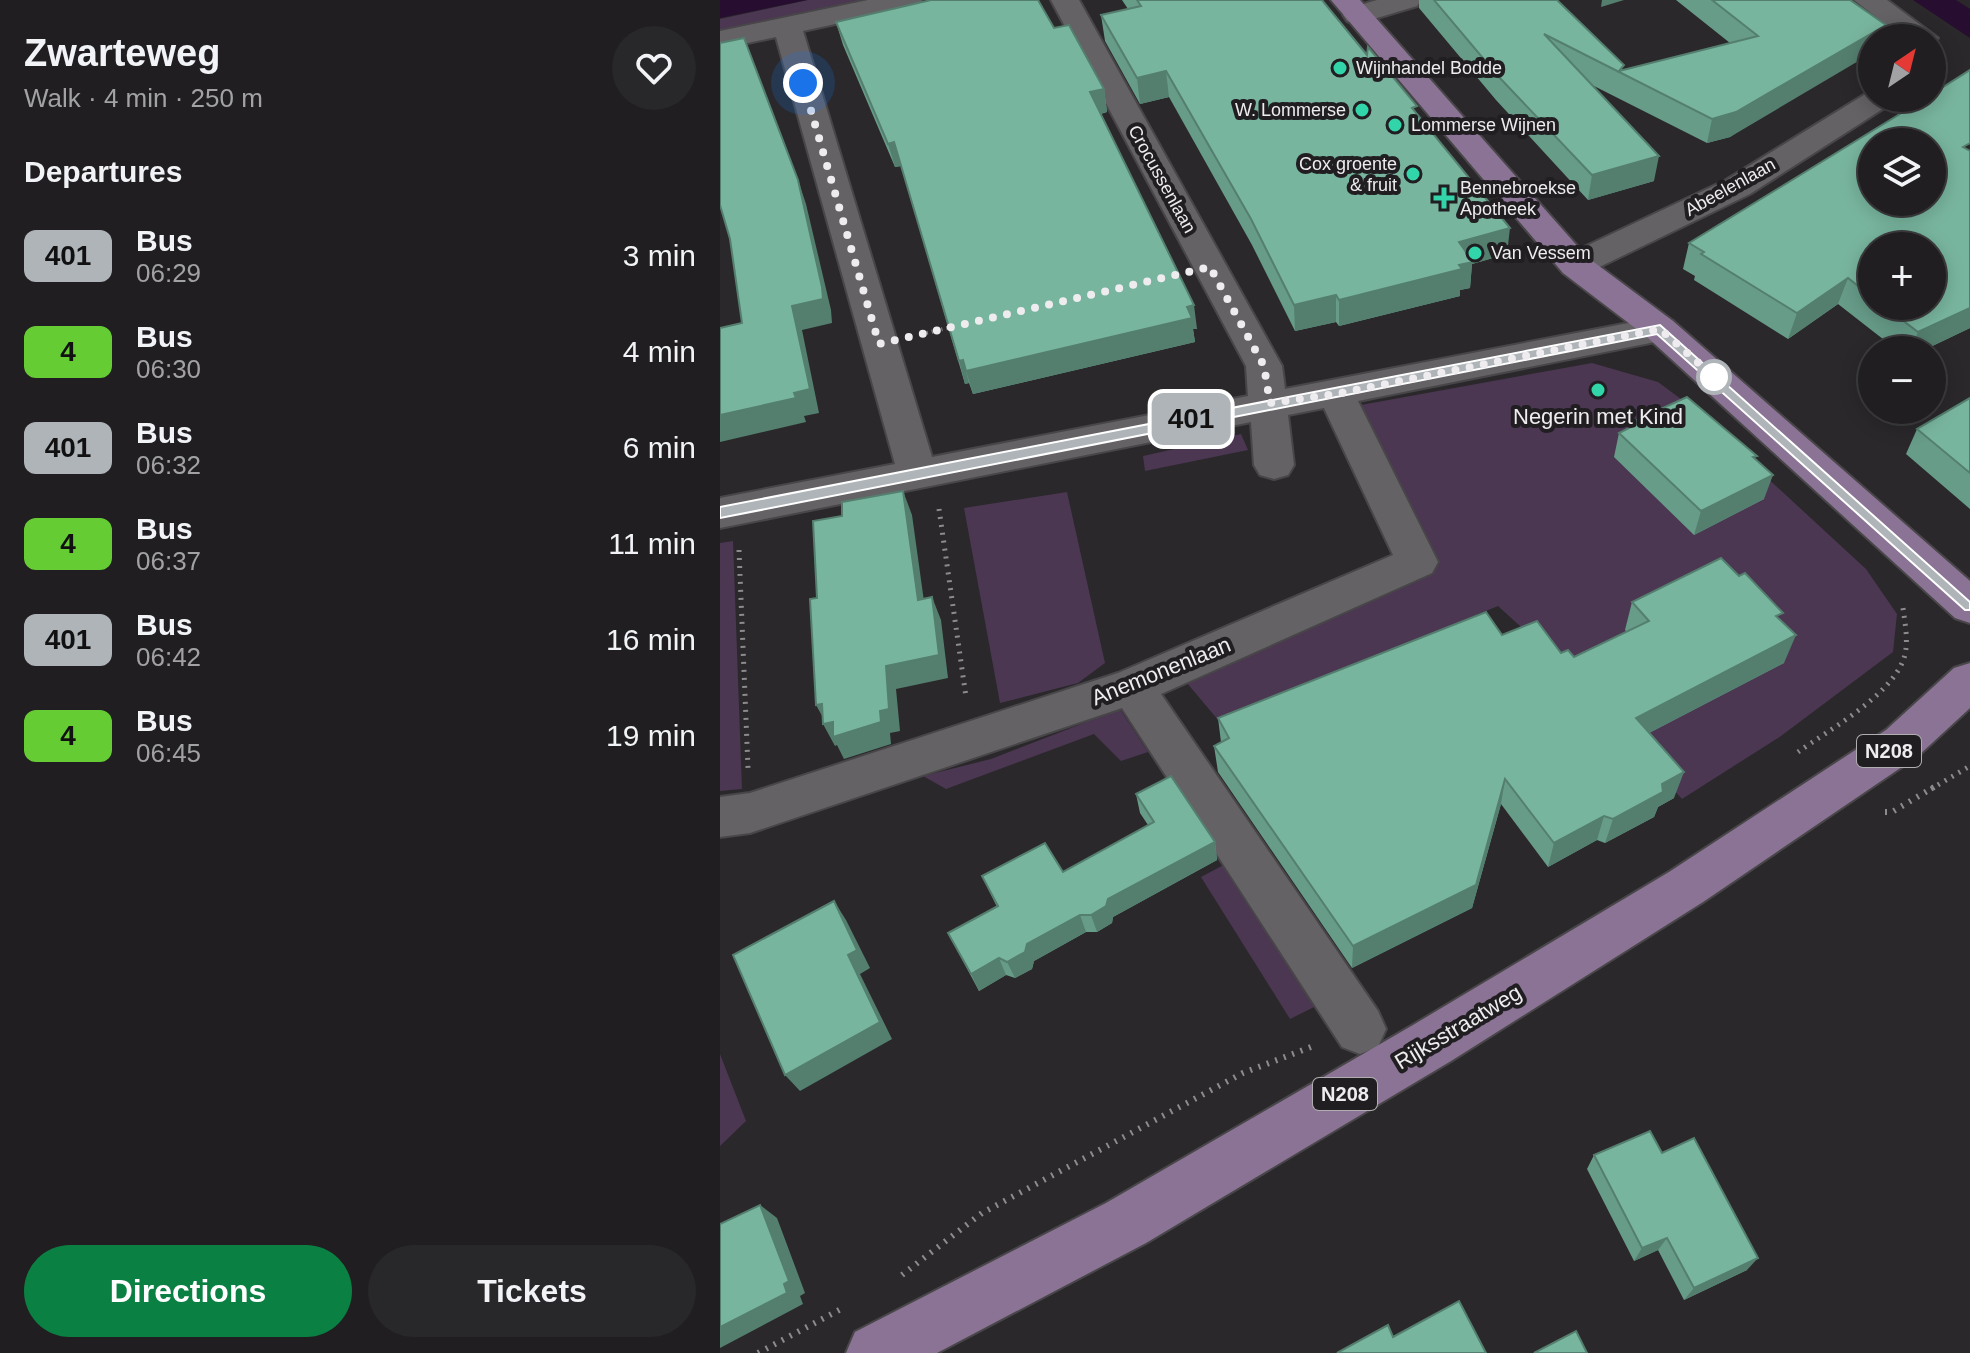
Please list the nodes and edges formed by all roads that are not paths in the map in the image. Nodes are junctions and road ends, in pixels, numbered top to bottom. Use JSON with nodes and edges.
{"nodes":[{"id":1,"x":908,"y":0,"type":"edge"},
{"id":2,"x":1065,"y":0,"type":"edge"},
{"id":3,"x":1407,"y":0,"type":"edge"},
{"id":4,"x":1868,"y":0,"type":"edge"},
{"id":5,"x":1351,"y":8,"type":"edge"},
{"id":6,"x":1900,"y":24,"type":"edge"},
{"id":7,"x":787,"y":25,"type":"junction"},
{"id":8,"x":720,"y":40,"type":"edge"},
{"id":9,"x":1858,"y":111,"type":"edge"},
{"id":10,"x":1575,"y":265,"type":"junction"},
{"id":11,"x":1660,"y":329,"type":"junction"},
{"id":12,"x":1336,"y":394,"type":"junction"},
{"id":13,"x":1270,"y":403,"type":"junction"},
{"id":14,"x":1274,"y":465,"type":"dead end"},
{"id":15,"x":929,"y":481,"type":"junction"},
{"id":16,"x":729,"y":511,"type":"edge"},
{"id":17,"x":1970,"y":606,"type":"edge"},
{"id":18,"x":1970,"y":681,"type":"edge"},
{"id":19,"x":1132,"y":687,"type":"junction"},
{"id":20,"x":735,"y":815,"type":"edge"},
{"id":21,"x":1360,"y":1029,"type":"dead end"},
{"id":22,"x":876,"y":1353,"type":"edge"}],
"edges":[{"from":1,"to":7,"type":"street"},
{"from":2,"to":13,"type":"street","name":"Crocussenlaan"},
{"from":3,"to":5,"type":"street"},
{"from":4,"to":6,"type":"street"},
{"from":5,"to":10,"type":"main road"},
{"from":7,"to":8,"type":"street"},
{"from":7,"to":15,"type":"street"},
{"from":9,"to":10,"type":"street","name":"Abeelenlaan"},
{"from":10,"to":11,"type":"main road"},
{"from":11,"to":12,"type":"street"},
{"from":11,"to":17,"type":"main road"},
{"from":12,"to":13,"type":"street"},
{"from":12,"to":19,"type":"street","name":"Anemonenlaan"},
{"from":13,"to":14,"type":"street","name":"Crocussenlaan"},
{"from":13,"to":15,"type":"street"},
{"from":15,"to":16,"type":"street"},
{"from":18,"to":22,"type":"main road","name":"Rijksstraatweg","number":"N208"},
{"from":19,"to":20,"type":"street","name":"Anemonenlaan"},
{"from":19,"to":21,"type":"street"}]}
